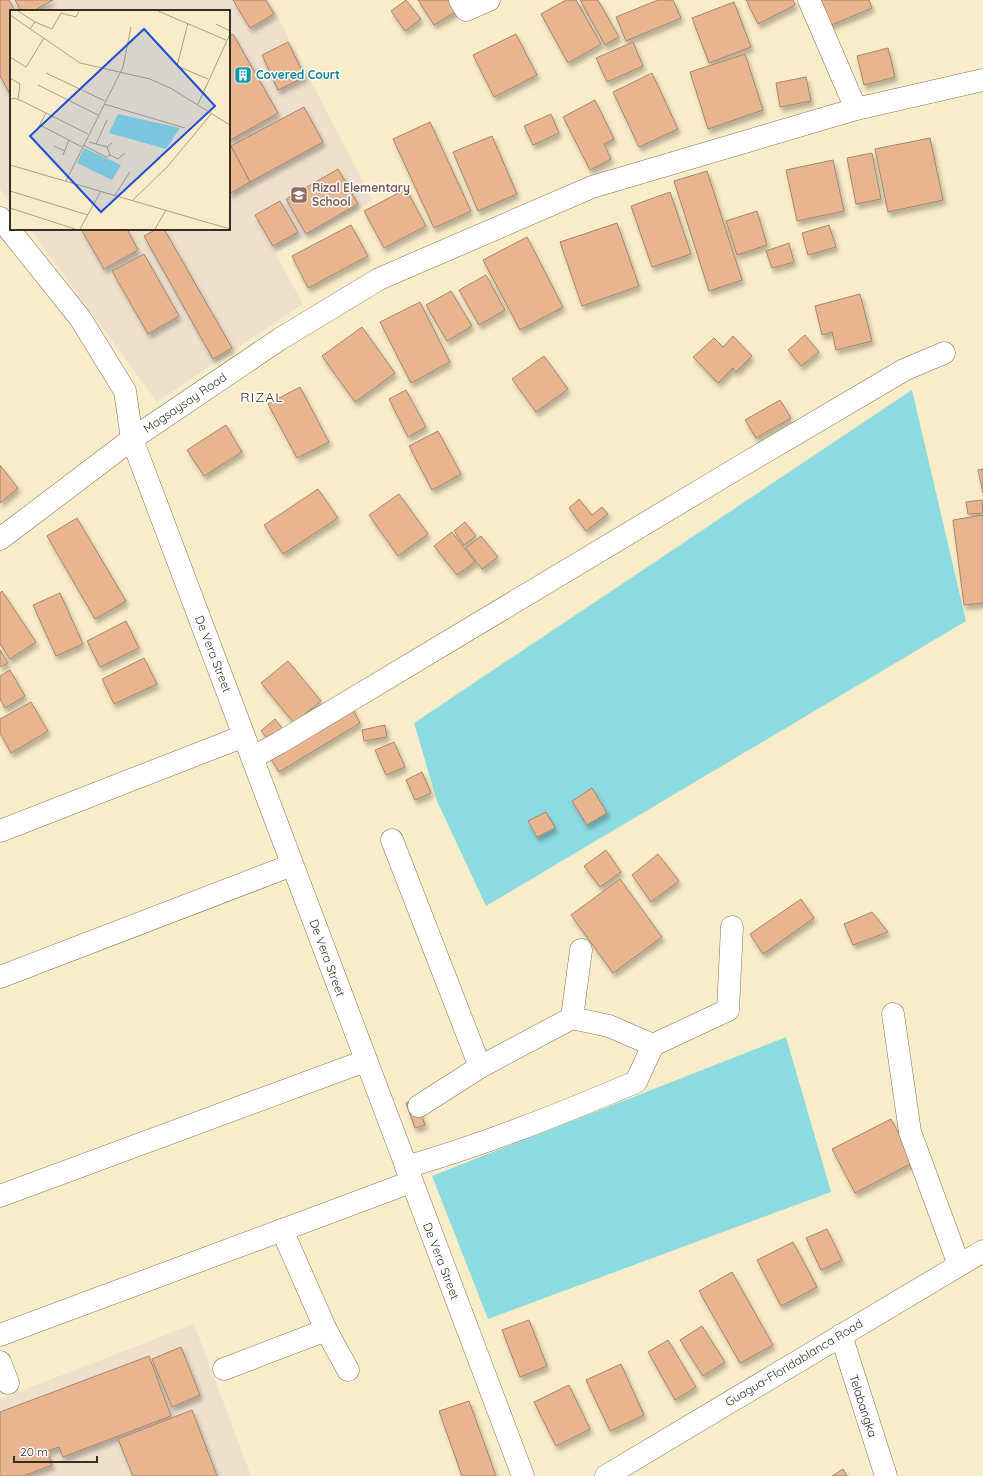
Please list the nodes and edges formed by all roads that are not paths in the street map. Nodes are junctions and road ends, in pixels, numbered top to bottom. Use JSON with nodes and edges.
{"nodes":[{"id":1,"x":460,"y":0,"type":"edge"},
{"id":2,"x":489,"y":0,"type":"edge"},
{"id":3,"x":809,"y":0,"type":"edge"},
{"id":4,"x":983,"y":80,"type":"edge"},
{"id":5,"x":856,"y":109,"type":"junction"},
{"id":6,"x":0,"y":218,"type":"edge"},
{"id":7,"x":944,"y":353,"type":"dead end"},
{"id":8,"x":132,"y":439,"type":"junction"},
{"id":9,"x":0,"y":539,"type":"edge"},
{"id":10,"x":244,"y":736,"type":"junction"},
{"id":11,"x":252,"y":758,"type":"junction"},
{"id":12,"x":0,"y":830,"type":"edge"},
{"id":13,"x":392,"y":840,"type":"dead end"},
{"id":14,"x":292,"y":865,"type":"junction"},
{"id":15,"x":732,"y":927,"type":"dead end"},
{"id":16,"x":581,"y":950,"type":"dead end"},
{"id":17,"x":0,"y":977,"type":"edge"},
{"id":18,"x":893,"y":1014,"type":"dead end"},
{"id":19,"x":572,"y":1018,"type":"junction"},
{"id":20,"x":653,"y":1045,"type":"junction"},
{"id":21,"x":365,"y":1061,"type":"junction"},
{"id":22,"x":480,"y":1067,"type":"junction"},
{"id":23,"x":388,"y":1118,"type":"junction"},
{"id":24,"x":409,"y":1175,"type":"junction"},
{"id":25,"x":0,"y":1196,"type":"edge"},
{"id":26,"x":282,"y":1230,"type":"junction"},
{"id":27,"x":983,"y":1251,"type":"edge"},
{"id":28,"x":959,"y":1265,"type":"junction"},
{"id":29,"x":326,"y":1330,"type":"junction"},
{"id":30,"x":0,"y":1335,"type":"edge"},
{"id":31,"x":841,"y":1335,"type":"junction"},
{"id":32,"x":0,"y":1362,"type":"edge"},
{"id":33,"x":224,"y":1369,"type":"dead end"},
{"id":34,"x":348,"y":1370,"type":"dead end"},
{"id":35,"x":8,"y":1383,"type":"dead end"},
{"id":36,"x":524,"y":1476,"type":"edge"},
{"id":37,"x":606,"y":1476,"type":"edge"},
{"id":38,"x":886,"y":1476,"type":"edge"}],
"edges":[{"from":1,"to":2,"type":"street"},
{"from":3,"to":5,"type":"street"},
{"from":4,"to":5,"type":"street","name":"Magsaysay Road"},
{"from":5,"to":8,"type":"street","name":"Magsaysay Road"},
{"from":6,"to":8,"type":"street","name":"De Vera Street"},
{"from":7,"to":11,"type":"street"},
{"from":8,"to":9,"type":"street","name":"Magsaysay Road"},
{"from":8,"to":10,"type":"street","name":"De Vera Street"},
{"from":10,"to":11,"type":"street","name":"De Vera Street"},
{"from":10,"to":12,"type":"street"},
{"from":11,"to":14,"type":"street","name":"De Vera Street"},
{"from":13,"to":22,"type":"street"},
{"from":14,"to":17,"type":"street"},
{"from":14,"to":21,"type":"street","name":"De Vera Street"},
{"from":15,"to":20,"type":"street"},
{"from":16,"to":19,"type":"street"},
{"from":18,"to":28,"type":"street"},
{"from":19,"to":20,"type":"street"},
{"from":19,"to":22,"type":"street"},
{"from":20,"to":24,"type":"street"},
{"from":21,"to":23,"type":"street","name":"De Vera Street"},
{"from":21,"to":25,"type":"street"},
{"from":22,"to":23,"type":"street"},
{"from":23,"to":24,"type":"street","name":"De Vera Street"},
{"from":24,"to":26,"type":"street"},
{"from":24,"to":36,"type":"street","name":"De Vera Street"},
{"from":26,"to":29,"type":"street"},
{"from":26,"to":30,"type":"street"},
{"from":27,"to":28,"type":"street","name":"Guagua-Floridablanca Road"},
{"from":28,"to":31,"type":"street","name":"Guagua-Floridablanca Road"},
{"from":29,"to":33,"type":"street"},
{"from":29,"to":34,"type":"street"},
{"from":31,"to":37,"type":"street","name":"Guagua-Floridablanca Road"},
{"from":31,"to":38,"type":"street","name":"Telabangka"},
{"from":32,"to":35,"type":"street"}]}
